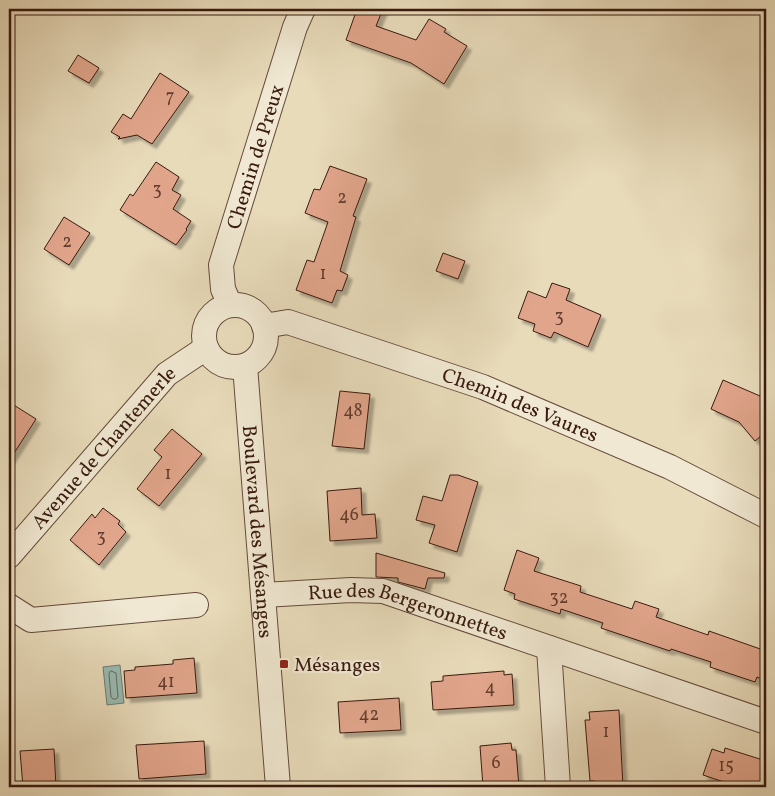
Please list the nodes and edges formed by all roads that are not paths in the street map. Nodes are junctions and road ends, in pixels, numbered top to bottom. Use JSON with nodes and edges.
{"nodes":[{"id":1,"x":304,"y":9,"type":"edge"},
{"id":2,"x":230,"y":305,"type":"junction"},
{"id":3,"x":264,"y":326,"type":"junction"},
{"id":4,"x":206,"y":348,"type":"junction"},
{"id":5,"x":244,"y":366,"type":"junction"},
{"id":6,"x":766,"y":516,"type":"edge"},
{"id":7,"x":9,"y":556,"type":"edge"},
{"id":8,"x":263,"y":596,"type":"junction"},
{"id":9,"x":196,"y":605,"type":"dead end"},
{"id":10,"x":9,"y":606,"type":"edge"},
{"id":11,"x":549,"y":648,"type":"junction"},
{"id":12,"x":766,"y":722,"type":"edge"},
{"id":13,"x":278,"y":787,"type":"edge"},
{"id":14,"x":558,"y":787,"type":"edge"}],
"edges":[{"from":1,"to":2,"type":"street","name":"Chemin de Preux"},
{"from":2,"to":3,"type":"street"},
{"from":2,"to":4,"type":"street"},
{"from":3,"to":5,"type":"street"},
{"from":3,"to":6,"type":"street","name":"Chemin des Vaures"},
{"from":4,"to":5,"type":"street"},
{"from":4,"to":7,"type":"street","name":"Avenue de Chantemerle"},
{"from":5,"to":8,"type":"street","name":"Boulevard des Mésanges"},
{"from":8,"to":11,"type":"street","name":"Rue des Bergeronnettes"},
{"from":8,"to":13,"type":"street","name":"Boulevard des Mésanges"},
{"from":9,"to":10,"type":"street"},
{"from":11,"to":12,"type":"street","name":"Rue des Bergeronnettes"},
{"from":11,"to":14,"type":"street"}]}
